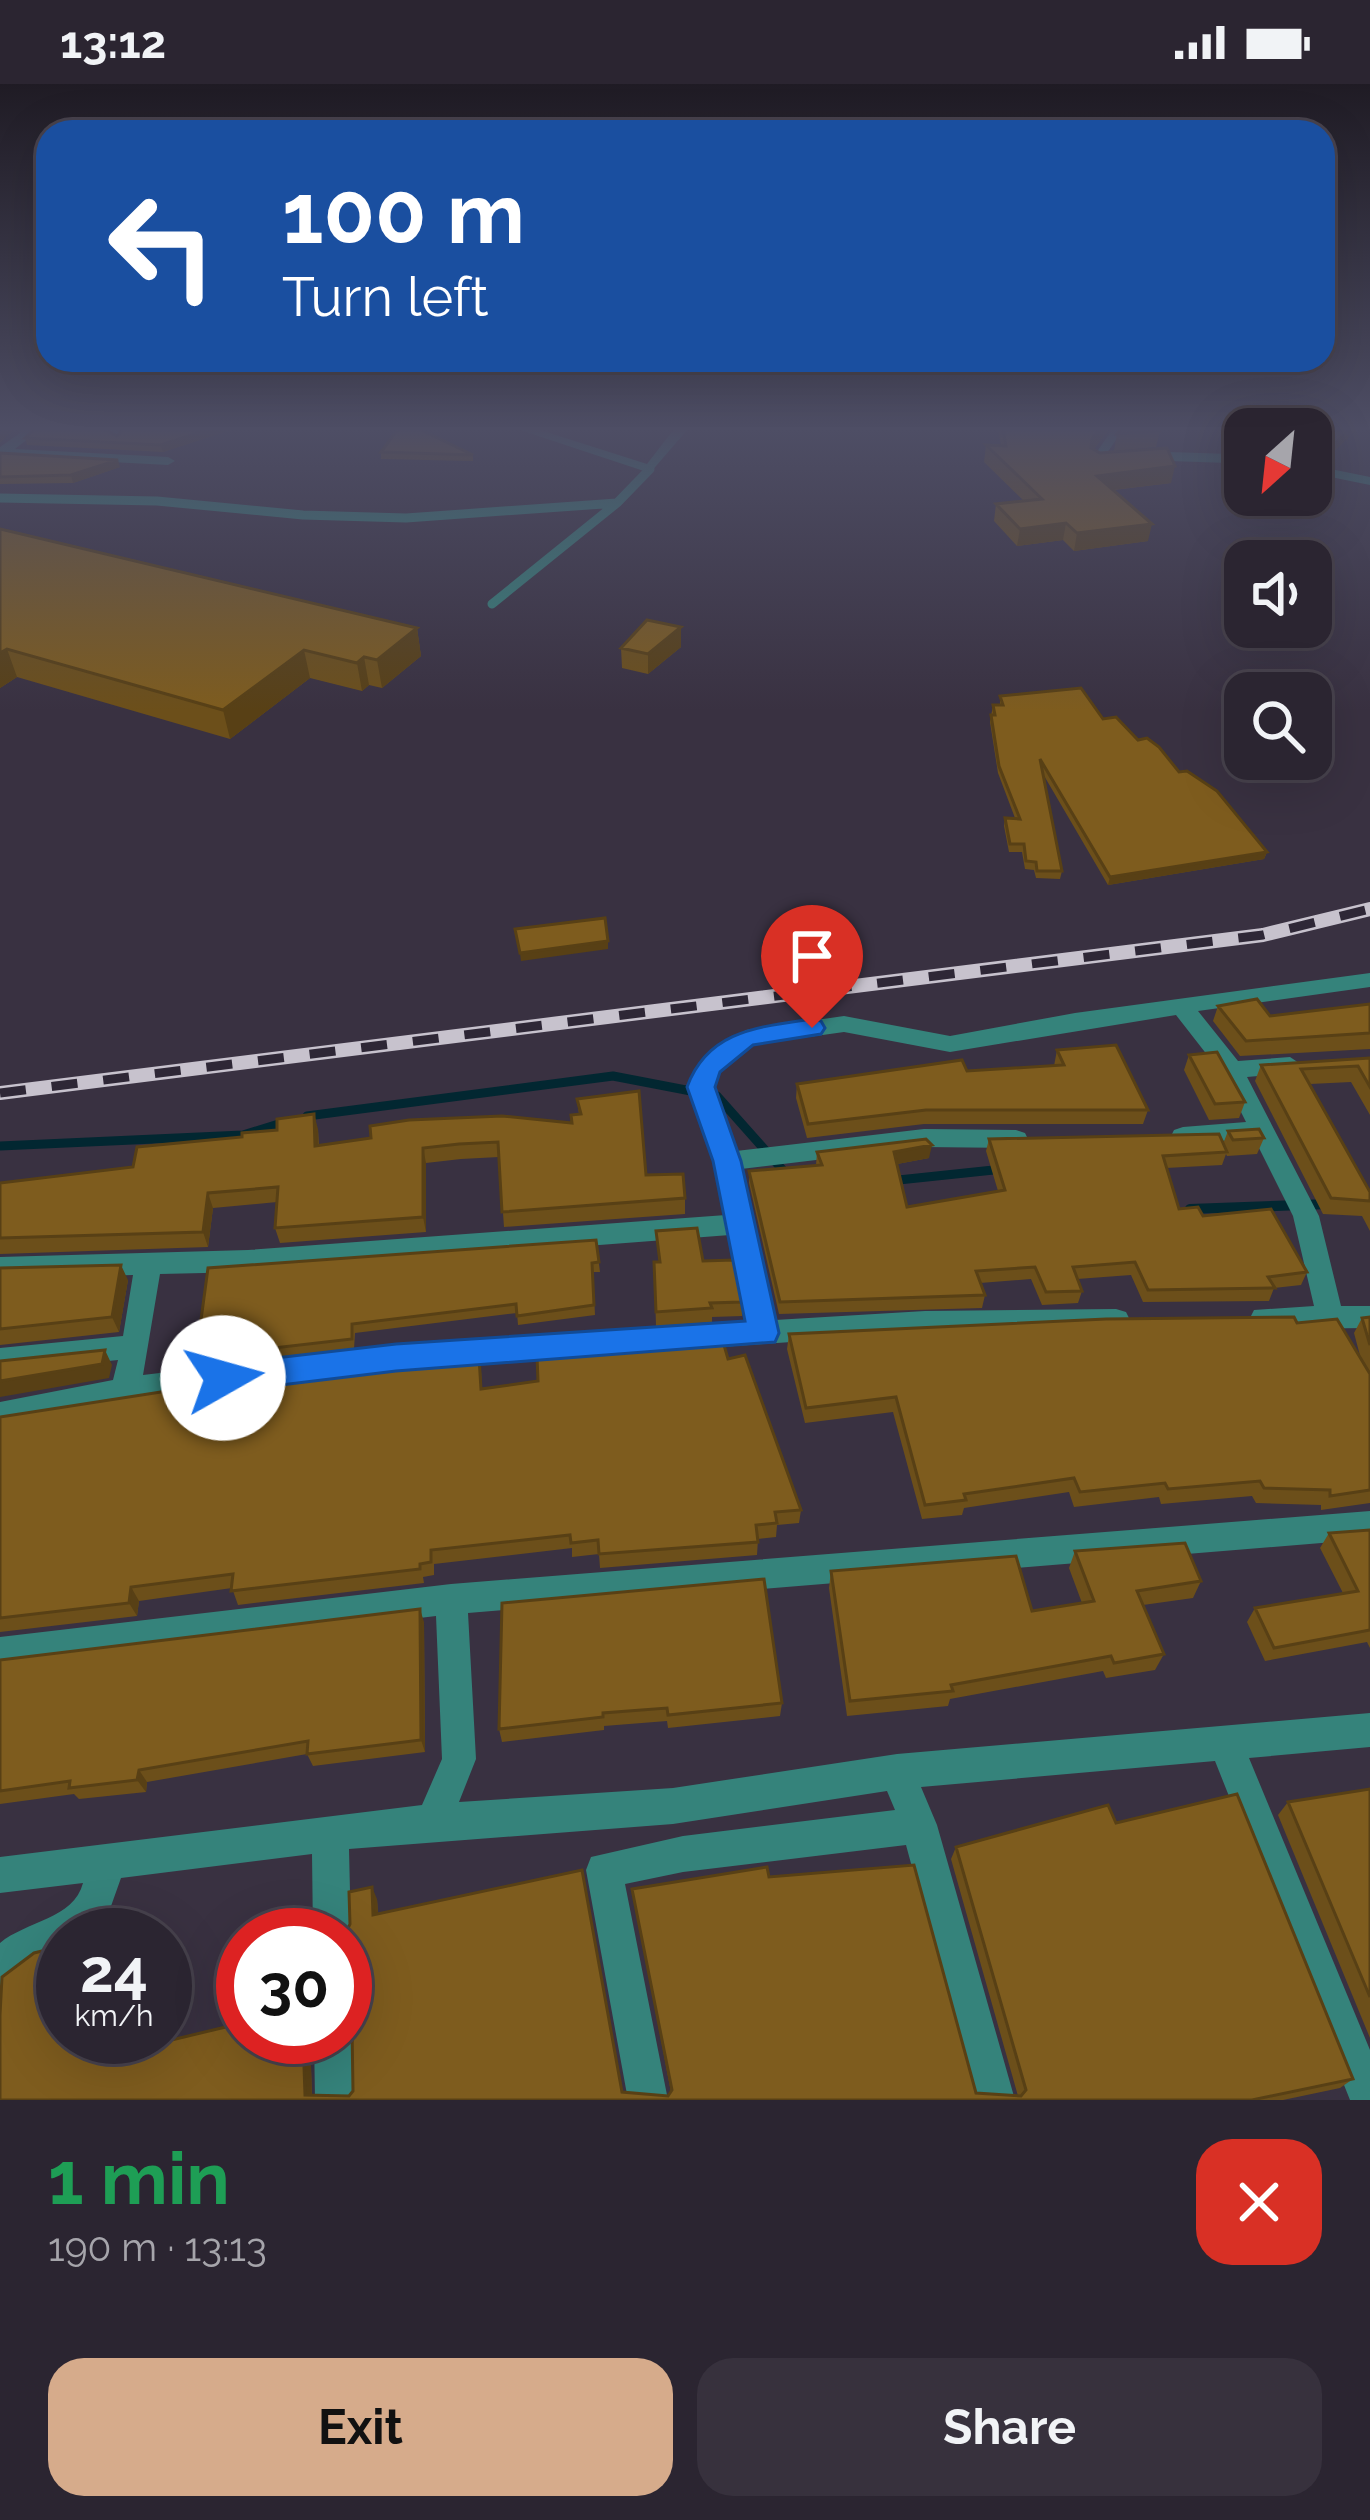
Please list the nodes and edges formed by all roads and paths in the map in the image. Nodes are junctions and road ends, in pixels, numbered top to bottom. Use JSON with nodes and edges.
{"nodes":[{"id":1,"x":592,"y":523,"type":"edge"},
{"id":2,"x":492,"y":604,"type":"dead end"},
{"id":3,"x":1370,"y":980,"type":"edge"},
{"id":4,"x":1183,"y":1008,"type":"junction"},
{"id":5,"x":1318,"y":1063,"type":"edge"},
{"id":6,"x":1232,"y":1070,"type":"junction"},
{"id":7,"x":1264,"y":1130,"type":"junction"},
{"id":8,"x":1166,"y":1137,"type":"edge"},
{"id":9,"x":1041,"y":1138,"type":"edge"},
{"id":10,"x":727,"y":1161,"type":"junction"},
{"id":11,"x":740,"y":1223,"type":"junction"},
{"id":12,"x":148,"y":1263,"type":"junction"},
{"id":13,"x":0,"y":1268,"type":"edge"},
{"id":14,"x":1330,"y":1316,"type":"junction"},
{"id":15,"x":1370,"y":1317,"type":"edge"},
{"id":16,"x":1229,"y":1319,"type":"edge"},
{"id":17,"x":1149,"y":1320,"type":"edge"},
{"id":18,"x":764,"y":1333,"type":"junction"},
{"id":19,"x":136,"y":1347,"type":"junction"},
{"id":20,"x":0,"y":1360,"type":"edge"},
{"id":21,"x":125,"y":1391,"type":"junction"},
{"id":22,"x":0,"y":1414,"type":"edge"},
{"id":23,"x":1370,"y":1525,"type":"edge"},
{"id":24,"x":451,"y":1599,"type":"junction"},
{"id":25,"x":0,"y":1653,"type":"edge"},
{"id":26,"x":1370,"y":1730,"type":"edge"},
{"id":27,"x":1225,"y":1743,"type":"junction"},
{"id":28,"x":897,"y":1772,"type":"junction"},
{"id":29,"x":433,"y":1822,"type":"junction"},
{"id":30,"x":919,"y":1825,"type":"junction"},
{"id":31,"x":330,"y":1832,"type":"junction"},
{"id":32,"x":105,"y":1859,"type":"junction"},
{"id":33,"x":0,"y":1874,"type":"edge"},
{"id":34,"x":331,"y":1908,"type":"edge"},
{"id":35,"x":0,"y":1972,"type":"edge"},
{"id":36,"x":334,"y":2064,"type":"edge"},
{"id":37,"x":1370,"y":2099,"type":"edge"},
{"id":38,"x":335,"y":2100,"type":"edge"},
{"id":39,"x":648,"y":2100,"type":"edge"},
{"id":40,"x":994,"y":2100,"type":"edge"}],
"edges":[{"from":1,"to":2,"type":"lane"},
{"from":3,"to":4,"type":"street"},
{"from":4,"to":6,"type":"street"},
{"from":4,"to":10,"type":"street"},
{"from":5,"to":6,"type":"street"},
{"from":6,"to":7,"type":"street"},
{"from":7,"to":8,"type":"street"},
{"from":7,"to":14,"type":"street"},
{"from":9,"to":10,"type":"street"},
{"from":10,"to":11,"type":"street"},
{"from":11,"to":12,"type":"street"},
{"from":11,"to":18,"type":"street"},
{"from":12,"to":13,"type":"street"},
{"from":12,"to":19,"type":"street"},
{"from":14,"to":15,"type":"street"},
{"from":14,"to":16,"type":"street"},
{"from":17,"to":18,"type":"street"},
{"from":18,"to":21,"type":"street"},
{"from":19,"to":20,"type":"street"},
{"from":19,"to":21,"type":"street"},
{"from":21,"to":22,"type":"street"},
{"from":23,"to":24,"type":"street"},
{"from":24,"to":25,"type":"street"},
{"from":24,"to":29,"type":"street"},
{"from":26,"to":27,"type":"street"},
{"from":27,"to":28,"type":"street"},
{"from":27,"to":37,"type":"street"},
{"from":28,"to":29,"type":"street"},
{"from":28,"to":30,"type":"street"},
{"from":29,"to":31,"type":"street"},
{"from":30,"to":39,"type":"street"},
{"from":30,"to":40,"type":"street"},
{"from":31,"to":32,"type":"street"},
{"from":31,"to":34,"type":"street"},
{"from":32,"to":33,"type":"street"},
{"from":32,"to":35,"type":"street"},
{"from":36,"to":38,"type":"street"}]}
